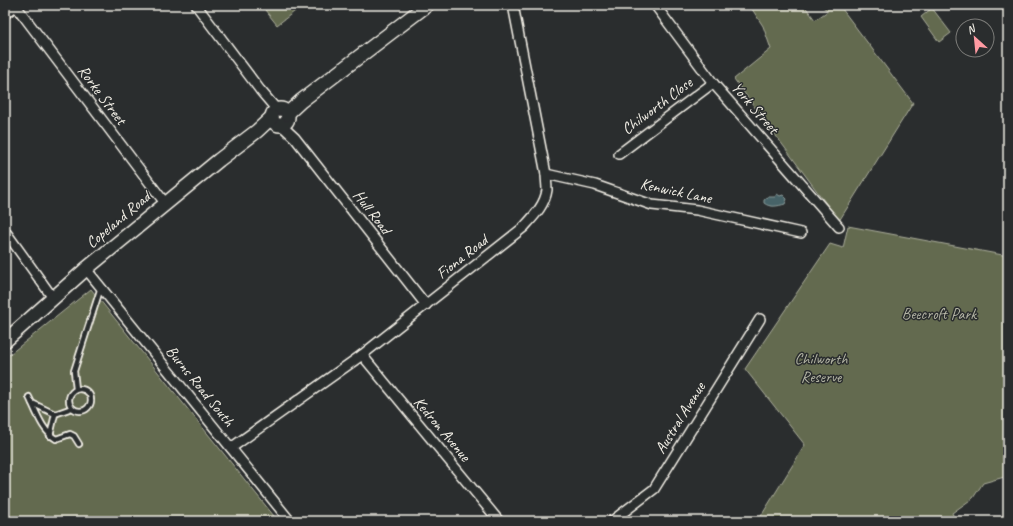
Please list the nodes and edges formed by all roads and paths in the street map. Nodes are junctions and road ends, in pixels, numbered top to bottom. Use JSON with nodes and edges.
{"nodes":[{"id":1,"x":16,"y":5,"type":"edge"},
{"id":2,"x":196,"y":5,"type":"edge"},
{"id":3,"x":427,"y":5,"type":"edge"},
{"id":4,"x":513,"y":5,"type":"edge"},
{"id":5,"x":655,"y":5,"type":"edge"},
{"id":6,"x":5,"y":14,"type":"edge"},
{"id":7,"x":713,"y":83,"type":"junction"},
{"id":8,"x":279,"y":116,"type":"junction"},
{"id":9,"x":619,"y":154,"type":"dead end"},
{"id":10,"x":546,"y":174,"type":"junction"},
{"id":11,"x":165,"y":203,"type":"junction"},
{"id":12,"x":839,"y":227,"type":"dead end"},
{"id":13,"x":5,"y":231,"type":"edge"},
{"id":14,"x":801,"y":233,"type":"dead end"},
{"id":15,"x":86,"y":269,"type":"junction"},
{"id":16,"x":101,"y":287,"type":"junction"},
{"id":17,"x":53,"y":298,"type":"junction"},
{"id":18,"x":426,"y":305,"type":"junction"},
{"id":19,"x":760,"y":319,"type":"dead end"},
{"id":20,"x":5,"y":341,"type":"edge"},
{"id":21,"x":362,"y":355,"type":"junction"},
{"id":22,"x":76,"y":389,"type":"junction"},
{"id":23,"x":29,"y":397,"type":"dead end"},
{"id":24,"x":32,"y":403,"type":"junction"},
{"id":25,"x":72,"y":408,"type":"junction"},
{"id":26,"x":55,"y":414,"type":"junction"},
{"id":27,"x":50,"y":436,"type":"junction"},
{"id":28,"x":79,"y":444,"type":"dead end"},
{"id":29,"x":231,"y":448,"type":"junction"},
{"id":30,"x":290,"y":521,"type":"edge"},
{"id":31,"x":499,"y":521,"type":"edge"},
{"id":32,"x":612,"y":521,"type":"edge"}],
"edges":[{"from":1,"to":6,"type":"street"},
{"from":1,"to":11,"type":"street","name":"Rorke Street"},
{"from":2,"to":8,"type":"street","name":"Hull Road"},
{"from":3,"to":8,"type":"main road","name":"Copeland Road"},
{"from":4,"to":10,"type":"street","name":"Fiona Road"},
{"from":5,"to":7,"type":"street","name":"York Street"},
{"from":7,"to":9,"type":"street","name":"Chilworth Close"},
{"from":7,"to":12,"type":"street","name":"York Street"},
{"from":8,"to":11,"type":"main road","name":"Copeland Road"},
{"from":8,"to":18,"type":"street","name":"Hull Road"},
{"from":10,"to":14,"type":"street","name":"Kenwick Lane"},
{"from":10,"to":18,"type":"street","name":"Fiona Road"},
{"from":11,"to":15,"type":"main road","name":"Copeland Road"},
{"from":13,"to":17,"type":"street"},
{"from":15,"to":16,"type":"street","name":"Burns Road South"},
{"from":15,"to":17,"type":"main road","name":"Copeland Road"},
{"from":16,"to":22,"type":"lane"},
{"from":16,"to":29,"type":"street","name":"Burns Road South"},
{"from":17,"to":20,"type":"main road","name":"Copeland Road"},
{"from":18,"to":21,"type":"street","name":"Fiona Road"},
{"from":19,"to":32,"type":"street","name":"Austral Avenue"},
{"from":21,"to":29,"type":"street","name":"Fiona Road"},
{"from":21,"to":31,"type":"street","name":"Kedron Avenue"},
{"from":22,"to":25,"type":"lane"},
{"from":22,"to":25,"type":"lane"},
{"from":23,"to":24,"type":"lane"},
{"from":24,"to":26,"type":"lane"},
{"from":24,"to":27,"type":"lane"},
{"from":25,"to":26,"type":"lane"},
{"from":26,"to":27,"type":"lane"},
{"from":27,"to":28,"type":"lane"},
{"from":29,"to":30,"type":"street","name":"Burns Road South"}]}
